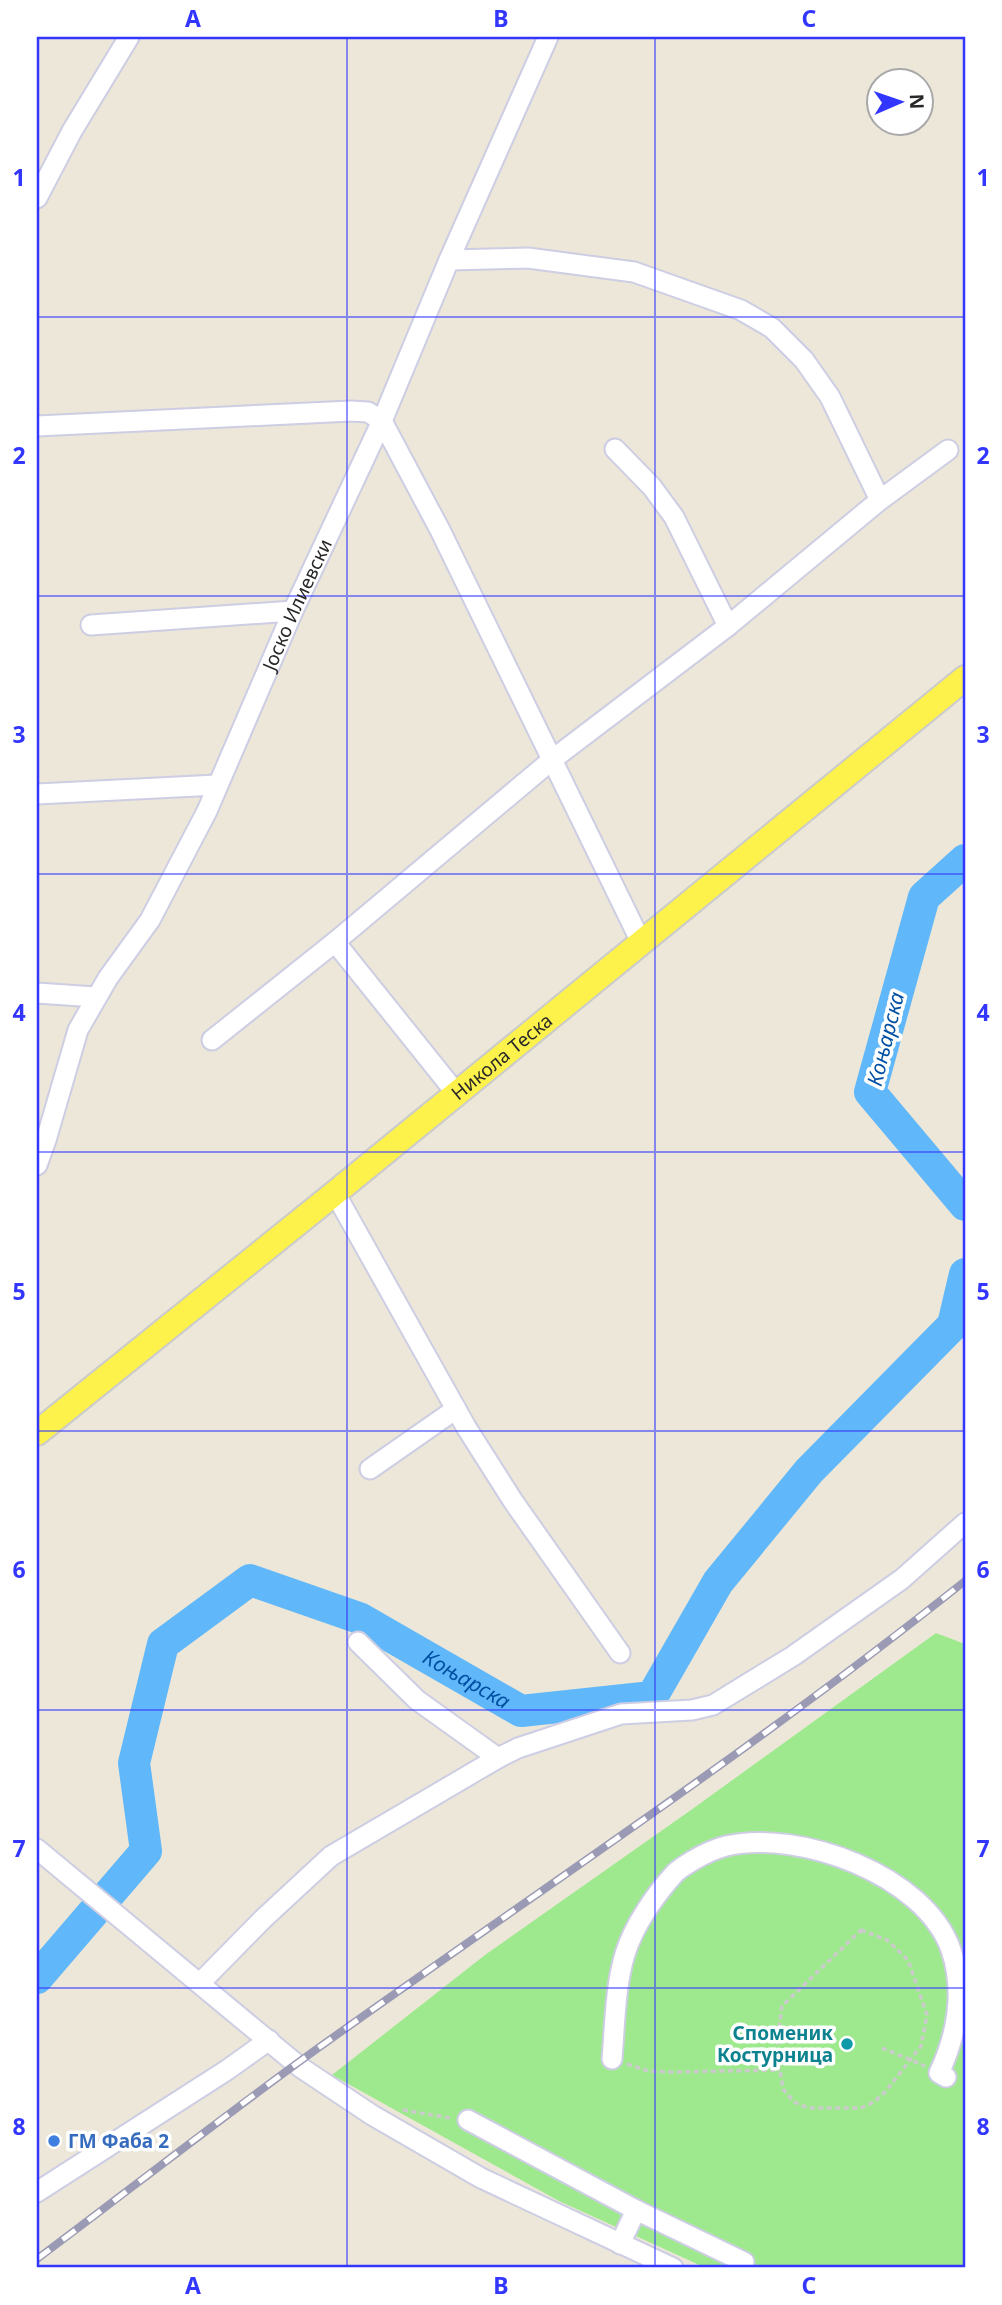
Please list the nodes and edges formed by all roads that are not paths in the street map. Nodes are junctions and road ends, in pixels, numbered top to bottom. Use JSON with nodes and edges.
{"nodes":[{"id":1,"x":130,"y":37,"type":"edge"},
{"id":2,"x":548,"y":37,"type":"edge"},
{"id":3,"x":37,"y":198,"type":"edge"},
{"id":4,"x":449,"y":260,"type":"junction"},
{"id":5,"x":382,"y":421,"type":"junction"},
{"id":6,"x":37,"y":426,"type":"edge"},
{"id":7,"x":615,"y":449,"type":"dead end"},
{"id":8,"x":948,"y":450,"type":"dead end"},
{"id":9,"x":880,"y":500,"type":"junction"},
{"id":10,"x":293,"y":611,"type":"junction"},
{"id":11,"x":91,"y":625,"type":"dead end"},
{"id":12,"x":728,"y":626,"type":"junction"},
{"id":13,"x":965,"y":678,"type":"edge"},
{"id":14,"x":553,"y":759,"type":"junction"},
{"id":15,"x":217,"y":785,"type":"junction"},
{"id":16,"x":37,"y":794,"type":"edge"},
{"id":17,"x":335,"y":942,"type":"junction"},
{"id":18,"x":641,"y":942,"type":"junction"},
{"id":19,"x":37,"y":993,"type":"edge"},
{"id":20,"x":95,"y":997,"type":"junction"},
{"id":21,"x":212,"y":1040,"type":"dead end"},
{"id":22,"x":456,"y":1093,"type":"junction"},
{"id":23,"x":37,"y":1165,"type":"edge"},
{"id":24,"x":335,"y":1193,"type":"junction"},
{"id":25,"x":456,"y":1409,"type":"junction"},
{"id":26,"x":37,"y":1433,"type":"edge"},
{"id":27,"x":370,"y":1469,"type":"dead end"},
{"id":28,"x":965,"y":1523,"type":"edge"},
{"id":29,"x":358,"y":1642,"type":"dead end"},
{"id":30,"x":620,"y":1653,"type":"dead end"},
{"id":31,"x":498,"y":1758,"type":"junction"},
{"id":32,"x":37,"y":1849,"type":"edge"},
{"id":33,"x":200,"y":1983,"type":"junction"},
{"id":34,"x":269,"y":2040,"type":"junction"},
{"id":35,"x":612,"y":2059,"type":"road end"},
{"id":36,"x":942,"y":2075,"type":"road end"},
{"id":37,"x":468,"y":2120,"type":"road end"},
{"id":38,"x":37,"y":2192,"type":"edge"},
{"id":39,"x":636,"y":2210,"type":"junction"},
{"id":40,"x":620,"y":2244,"type":"junction"},
{"id":41,"x":744,"y":2262,"type":"dead end"},
{"id":42,"x":673,"y":2268,"type":"edge"}],
"edges":[{"from":1,"to":3,"type":"street"},
{"from":2,"to":4,"type":"street","name":"Јоско Илиевски"},
{"from":4,"to":5,"type":"street","name":"Јоско Илиевски"},
{"from":4,"to":9,"type":"street"},
{"from":5,"to":6,"type":"street"},
{"from":5,"to":10,"type":"street","name":"Јоско Илиевски"},
{"from":5,"to":14,"type":"street"},
{"from":7,"to":12,"type":"street"},
{"from":8,"to":9,"type":"street"},
{"from":9,"to":12,"type":"street"},
{"from":10,"to":11,"type":"street"},
{"from":10,"to":15,"type":"street","name":"Јоско Илиевски"},
{"from":12,"to":14,"type":"street"},
{"from":13,"to":18,"type":"main road","name":"Никола Теска"},
{"from":14,"to":17,"type":"street"},
{"from":14,"to":18,"type":"street"},
{"from":15,"to":16,"type":"street"},
{"from":15,"to":20,"type":"street","name":"Јоско Илиевски"},
{"from":17,"to":21,"type":"street"},
{"from":17,"to":22,"type":"street"},
{"from":18,"to":22,"type":"main road","name":"Никола Теска"},
{"from":19,"to":20,"type":"street"},
{"from":20,"to":23,"type":"street","name":"Јоско Илиевски"},
{"from":22,"to":24,"type":"main road","name":"Никола Теска"},
{"from":24,"to":25,"type":"street"},
{"from":24,"to":26,"type":"main road","name":"Никола Теска"},
{"from":25,"to":27,"type":"street"},
{"from":25,"to":30,"type":"street"},
{"from":28,"to":31,"type":"street"},
{"from":29,"to":31,"type":"street"},
{"from":31,"to":33,"type":"street"},
{"from":32,"to":33,"type":"street"},
{"from":33,"to":34,"type":"street"},
{"from":34,"to":38,"type":"street"},
{"from":34,"to":40,"type":"street"},
{"from":35,"to":36,"type":"street"},
{"from":37,"to":39,"type":"street"},
{"from":39,"to":40,"type":"street"},
{"from":39,"to":41,"type":"street"},
{"from":40,"to":42,"type":"street"}]}
